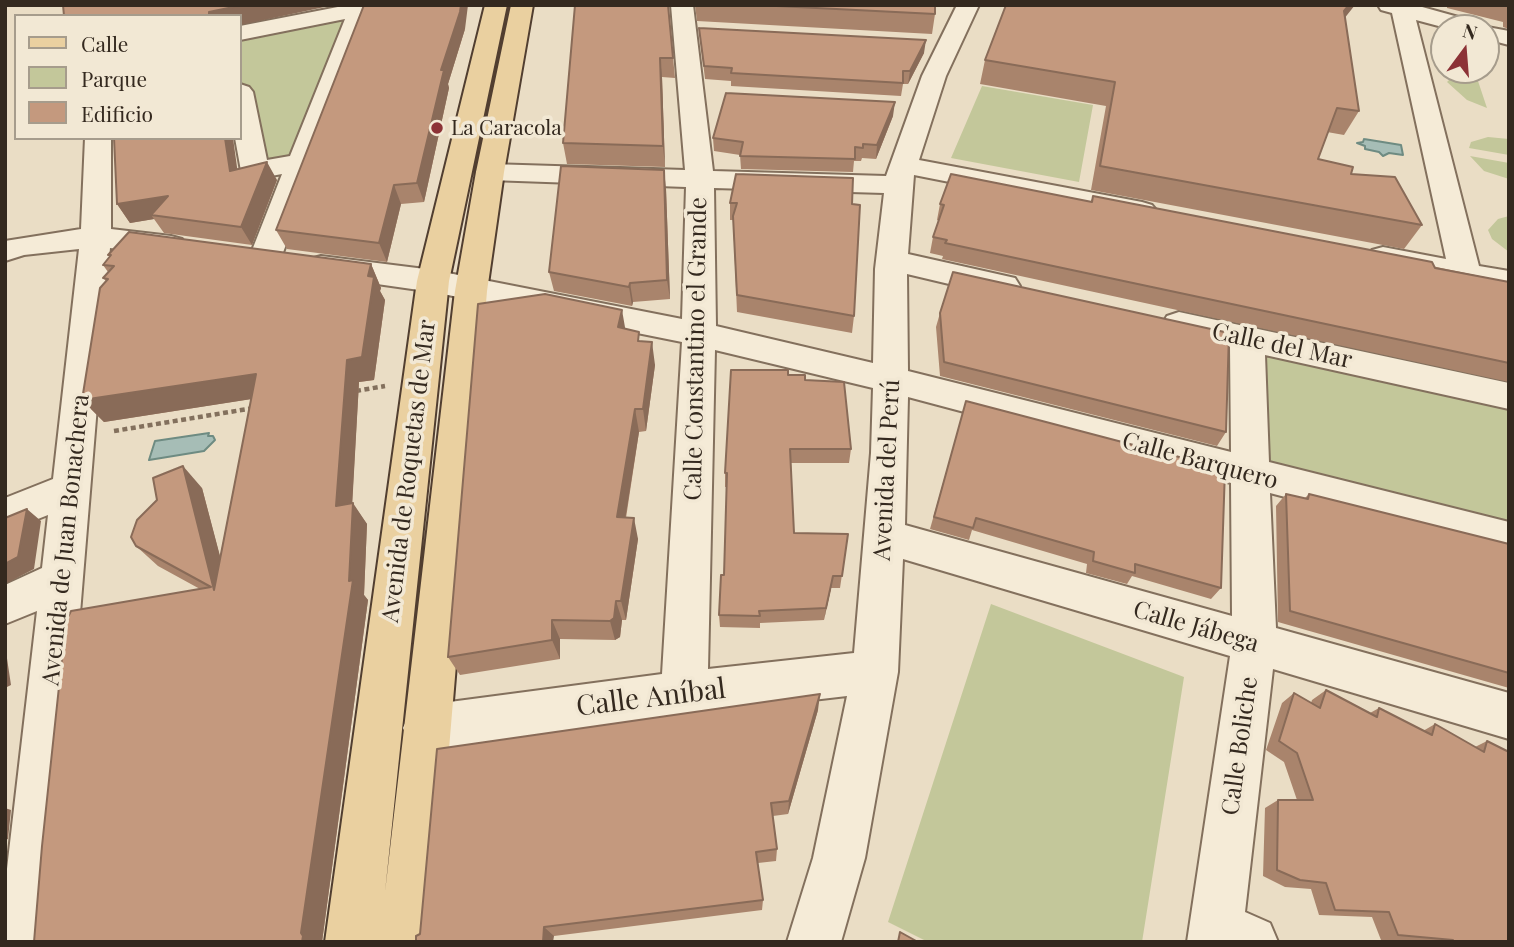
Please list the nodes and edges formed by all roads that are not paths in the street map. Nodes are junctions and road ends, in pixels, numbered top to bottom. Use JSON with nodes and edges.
{"nodes":[{"id":1,"x":496,"y":5,"type":"edge"},
{"id":2,"x":522,"y":5,"type":"edge"},
{"id":3,"x":968,"y":5,"type":"edge"},
{"id":4,"x":371,"y":7,"type":"edge"},
{"id":5,"x":1405,"y":8,"type":"edge"},
{"id":6,"x":1430,"y":15,"type":"edge"},
{"id":7,"x":693,"y":22,"type":"edge"},
{"id":8,"x":242,"y":33,"type":"edge"},
{"id":9,"x":242,"y":103,"type":"edge"},
{"id":10,"x":98,"y":140,"type":"edge"},
{"id":11,"x":301,"y":162,"type":"junction"},
{"id":12,"x":490,"y":172,"type":"junction"},
{"id":13,"x":901,"y":175,"type":"junction"},
{"id":14,"x":700,"y":177,"type":"junction"},
{"id":15,"x":1174,"y":217,"type":"edge"},
{"id":16,"x":96,"y":237,"type":"junction"},
{"id":17,"x":200,"y":250,"type":"edge"},
{"id":18,"x":5,"y":251,"type":"edge"},
{"id":19,"x":1351,"y":251,"type":"edge"},
{"id":20,"x":892,"y":261,"type":"junction"},
{"id":21,"x":1465,"y":273,"type":"junction"},
{"id":22,"x":433,"y":281,"type":"junction"},
{"id":23,"x":1509,"y":282,"type":"edge"},
{"id":24,"x":471,"y":291,"type":"junction"},
{"id":25,"x":1028,"y":291,"type":"edge"},
{"id":26,"x":1152,"y":318,"type":"edge"},
{"id":27,"x":699,"y":334,"type":"junction"},
{"id":28,"x":1247,"y":339,"type":"junction"},
{"id":29,"x":892,"y":380,"type":"junction"},
{"id":30,"x":1509,"y":396,"type":"edge"},
{"id":31,"x":1249,"y":474,"type":"junction"},
{"id":32,"x":71,"y":488,"type":"junction"},
{"id":33,"x":5,"y":516,"type":"edge"},
{"id":34,"x":885,"y":536,"type":"junction"},
{"id":35,"x":1509,"y":539,"type":"edge"},
{"id":36,"x":62,"y":579,"type":"junction"},
{"id":37,"x":5,"y":605,"type":"edge"},
{"id":38,"x":1254,"y":644,"type":"junction"},
{"id":39,"x":875,"y":672,"type":"junction"},
{"id":40,"x":684,"y":693,"type":"junction"},
{"id":41,"x":1509,"y":716,"type":"edge"},
{"id":42,"x":427,"y":728,"type":"junction"},
{"id":43,"x":20,"y":865,"type":"edge"},
{"id":44,"x":1227,"y":937,"type":"edge"},
{"id":45,"x":26,"y":942,"type":"edge"},
{"id":46,"x":352,"y":942,"type":"edge"},
{"id":47,"x":406,"y":942,"type":"edge"},
{"id":48,"x":814,"y":942,"type":"edge"}],
"edges":[{"from":1,"to":22,"type":"main road","name":"Avenida de Roquetas de Mar"},
{"from":2,"to":12,"type":"main road","name":"Avenida de Roquetas de Mar"},
{"from":3,"to":13,"type":"street","name":"Avenida del Perú"},
{"from":4,"to":8,"type":"street"},
{"from":4,"to":11,"type":"street"},
{"from":5,"to":6,"type":"street"},
{"from":5,"to":21,"type":"street"},
{"from":7,"to":14,"type":"street","name":"Calle Constantino el Grande"},
{"from":9,"to":11,"type":"street"},
{"from":10,"to":16,"type":"street","name":"Avenida de Juan Bonachera"},
{"from":11,"to":22,"type":"street","name":"Calle Barquero"},
{"from":12,"to":14,"type":"street"},
{"from":12,"to":24,"type":"main road","name":"Avenida de Roquetas de Mar"},
{"from":13,"to":14,"type":"street"},
{"from":13,"to":15,"type":"street"},
{"from":13,"to":20,"type":"street","name":"Avenida del Perú"},
{"from":14,"to":27,"type":"street","name":"Calle Constantino el Grande"},
{"from":16,"to":17,"type":"street"},
{"from":16,"to":18,"type":"street"},
{"from":16,"to":32,"type":"street","name":"Avenida de Juan Bonachera"},
{"from":19,"to":21,"type":"street"},
{"from":20,"to":25,"type":"street"},
{"from":20,"to":29,"type":"street","name":"Avenida del Perú"},
{"from":21,"to":23,"type":"street"},
{"from":22,"to":24,"type":"street","name":"Calle Barquero"},
{"from":22,"to":46,"type":"main road","name":"Avenida de Roquetas de Mar"},
{"from":24,"to":27,"type":"street","name":"Calle Barquero"},
{"from":24,"to":42,"type":"main road","name":"Avenida de Roquetas de Mar"},
{"from":26,"to":28,"type":"street","name":"Calle del Mar"},
{"from":27,"to":29,"type":"street","name":"Calle Barquero"},
{"from":27,"to":40,"type":"street","name":"Calle Constantino el Grande"},
{"from":28,"to":30,"type":"street","name":"Calle del Mar"},
{"from":28,"to":31,"type":"street","name":"Calle Boliche"},
{"from":29,"to":31,"type":"street","name":"Calle Barquero"},
{"from":29,"to":34,"type":"street","name":"Avenida del Perú"},
{"from":31,"to":35,"type":"street","name":"Calle Barquero"},
{"from":31,"to":38,"type":"street","name":"Calle Boliche"},
{"from":32,"to":33,"type":"street"},
{"from":32,"to":36,"type":"street","name":"Avenida de Juan Bonachera"},
{"from":34,"to":38,"type":"street","name":"Calle Jábega"},
{"from":34,"to":39,"type":"street","name":"Avenida del Perú"},
{"from":36,"to":37,"type":"street"},
{"from":36,"to":43,"type":"street","name":"Avenida de Juan Bonachera"},
{"from":38,"to":41,"type":"street","name":"Calle Jábega"},
{"from":38,"to":44,"type":"street","name":"Calle Boliche"},
{"from":39,"to":40,"type":"street","name":"Calle Aníbal"},
{"from":39,"to":48,"type":"street","name":"Avenida del Perú"},
{"from":40,"to":42,"type":"street","name":"Calle Aníbal"},
{"from":42,"to":47,"type":"main road","name":"Avenida de Roquetas de Mar"},
{"from":43,"to":45,"type":"street","name":"Avenida de Juan Bonachera"}]}
